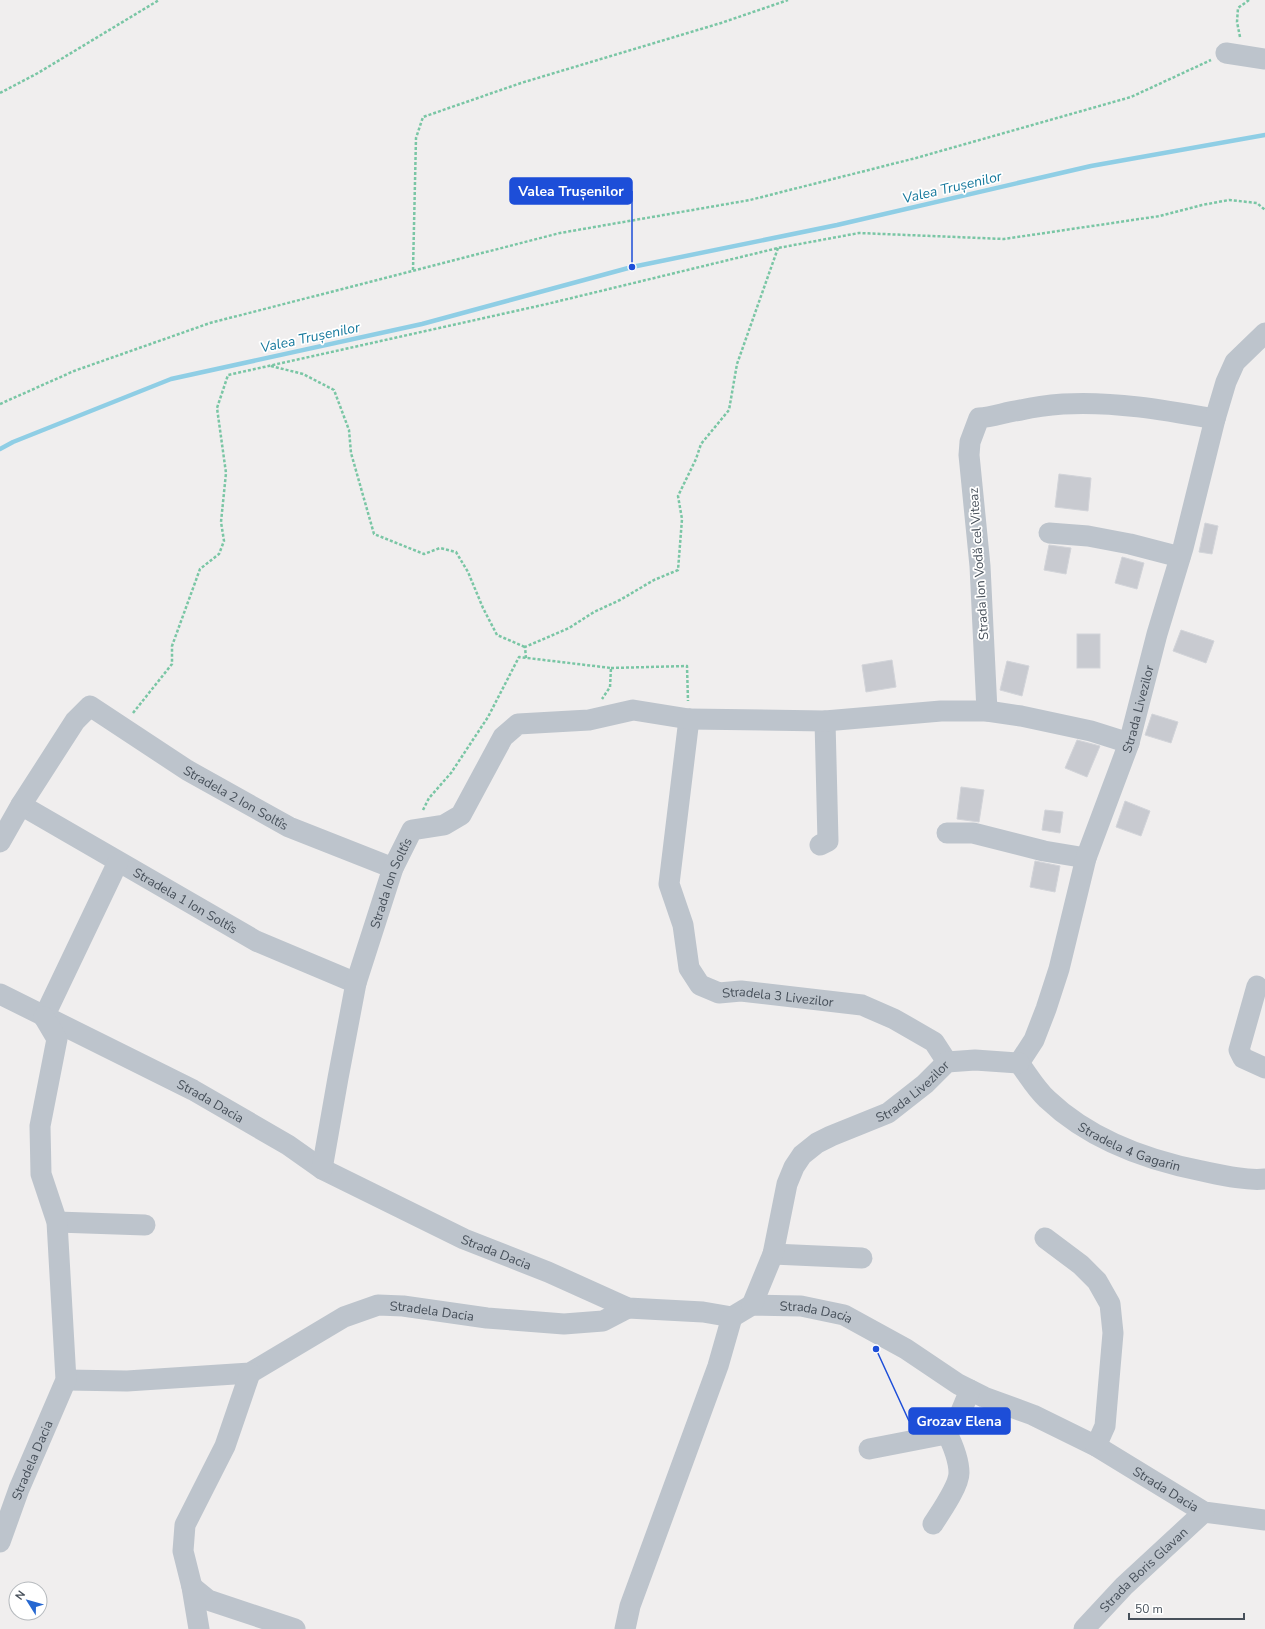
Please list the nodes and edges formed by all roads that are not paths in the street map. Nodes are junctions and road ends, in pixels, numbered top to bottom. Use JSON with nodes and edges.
{"nodes":[{"id":1,"x":1234,"y":54,"type":"road end"},
{"id":2,"x":1265,"y":59,"type":"edge"},
{"id":3,"x":1265,"y":333,"type":"edge"},
{"id":4,"x":1215,"y":419,"type":"junction"},
{"id":5,"x":1049,"y":533,"type":"dead end"},
{"id":6,"x":1180,"y":557,"type":"junction"},
{"id":7,"x":987,"y":711,"type":"junction"},
{"id":8,"x":689,"y":719,"type":"junction"},
{"id":9,"x":825,"y":721,"type":"junction"},
{"id":10,"x":1129,"y":743,"type":"junction"},
{"id":11,"x":21,"y":805,"type":"junction"},
{"id":12,"x":947,"y":833,"type":"dead end"},
{"id":13,"x":0,"y":842,"type":"edge"},
{"id":14,"x":820,"y":845,"type":"dead end"},
{"id":15,"x":1086,"y":858,"type":"junction"},
{"id":16,"x":118,"y":862,"type":"junction"},
{"id":17,"x":393,"y":868,"type":"junction"},
{"id":18,"x":356,"y":983,"type":"junction"},
{"id":19,"x":1257,"y":986,"type":"dead end"},
{"id":20,"x":0,"y":994,"type":"edge"},
{"id":21,"x":44,"y":1017,"type":"junction"},
{"id":22,"x":947,"y":1062,"type":"junction"},
{"id":23,"x":1019,"y":1063,"type":"junction"},
{"id":24,"x":1265,"y":1068,"type":"edge"},
{"id":25,"x":322,"y":1169,"type":"junction"},
{"id":26,"x":1265,"y":1179,"type":"edge"},
{"id":27,"x":57,"y":1222,"type":"junction"},
{"id":28,"x":146,"y":1225,"type":"dead end"},
{"id":29,"x":1045,"y":1238,"type":"dead end"},
{"id":30,"x":773,"y":1254,"type":"junction"},
{"id":31,"x":862,"y":1258,"type":"dead end"},
{"id":32,"x":752,"y":1305,"type":"junction"},
{"id":33,"x":628,"y":1308,"type":"junction"},
{"id":34,"x":732,"y":1317,"type":"junction"},
{"id":35,"x":250,"y":1373,"type":"junction"},
{"id":36,"x":66,"y":1380,"type":"junction"},
{"id":37,"x":970,"y":1390,"type":"junction"},
{"id":38,"x":946,"y":1431,"type":"junction"},
{"id":39,"x":1096,"y":1446,"type":"junction"},
{"id":40,"x":869,"y":1449,"type":"dead end"},
{"id":41,"x":1204,"y":1512,"type":"junction"},
{"id":42,"x":1265,"y":1520,"type":"edge"},
{"id":43,"x":933,"y":1524,"type":"dead end"},
{"id":44,"x":0,"y":1542,"type":"edge"},
{"id":45,"x":192,"y":1587,"type":"junction"},
{"id":46,"x":199,"y":1629,"type":"edge"},
{"id":47,"x":295,"y":1629,"type":"edge"},
{"id":48,"x":625,"y":1629,"type":"edge"},
{"id":49,"x":1084,"y":1629,"type":"edge"}],
"edges":[{"from":1,"to":2,"type":"street"},
{"from":3,"to":4,"type":"street","name":"Strada Livezilor"},
{"from":4,"to":6,"type":"street","name":"Strada Livezilor"},
{"from":4,"to":7,"type":"street","name":"Strada Ion Vodă cel Viteaz"},
{"from":5,"to":6,"type":"street"},
{"from":6,"to":10,"type":"street","name":"Strada Livezilor"},
{"from":7,"to":9,"type":"street"},
{"from":7,"to":10,"type":"street"},
{"from":8,"to":9,"type":"street"},
{"from":8,"to":17,"type":"street","name":"Strada Ion Soltîs"},
{"from":8,"to":22,"type":"street","name":"Stradela 3 Livezilor"},
{"from":9,"to":14,"type":"street"},
{"from":10,"to":15,"type":"street","name":"Strada Livezilor"},
{"from":11,"to":13,"type":"street"},
{"from":11,"to":16,"type":"street","name":"Stradela 1 Ion Soltîs"},
{"from":11,"to":17,"type":"street","name":"Stradela 2 Ion Soltîs"},
{"from":12,"to":15,"type":"street"},
{"from":15,"to":23,"type":"street","name":"Strada Livezilor"},
{"from":16,"to":18,"type":"street","name":"Stradela 1 Ion Soltîs"},
{"from":16,"to":21,"type":"street"},
{"from":17,"to":18,"type":"street","name":"Strada Ion Soltîs"},
{"from":18,"to":25,"type":"street","name":"Strada Ion Soltîs"},
{"from":19,"to":24,"type":"street"},
{"from":20,"to":21,"type":"street","name":"Strada Dacia"},
{"from":21,"to":25,"type":"street","name":"Strada Dacia"},
{"from":21,"to":27,"type":"street"},
{"from":22,"to":23,"type":"street","name":"Strada Livezilor"},
{"from":22,"to":30,"type":"street","name":"Strada Livezilor"},
{"from":23,"to":26,"type":"street","name":"Stradela 4 Gagarin"},
{"from":25,"to":33,"type":"street","name":"Strada Dacia"},
{"from":27,"to":28,"type":"street"},
{"from":27,"to":36,"type":"street","name":"Stradela Dacia"},
{"from":29,"to":39,"type":"street"},
{"from":30,"to":31,"type":"street"},
{"from":30,"to":32,"type":"street","name":"Strada Livezilor"},
{"from":32,"to":34,"type":"street"},
{"from":32,"to":37,"type":"street","name":"Strada Dacia"},
{"from":33,"to":34,"type":"street","name":"Strada Dacia"},
{"from":33,"to":35,"type":"street","name":"Stradela Dacia"},
{"from":34,"to":48,"type":"street"},
{"from":35,"to":36,"type":"street","name":"Stradela Dacia"},
{"from":35,"to":45,"type":"street"},
{"from":36,"to":44,"type":"street","name":"Stradela Dacia"},
{"from":37,"to":38,"type":"street"},
{"from":37,"to":39,"type":"street","name":"Strada Dacia"},
{"from":38,"to":40,"type":"street"},
{"from":38,"to":43,"type":"street"},
{"from":39,"to":41,"type":"street","name":"Strada Dacia"},
{"from":41,"to":42,"type":"street","name":"Strada Dacia"},
{"from":41,"to":49,"type":"street","name":"Strada Boris Glavan"},
{"from":45,"to":46,"type":"street"},
{"from":45,"to":47,"type":"street"}]}
